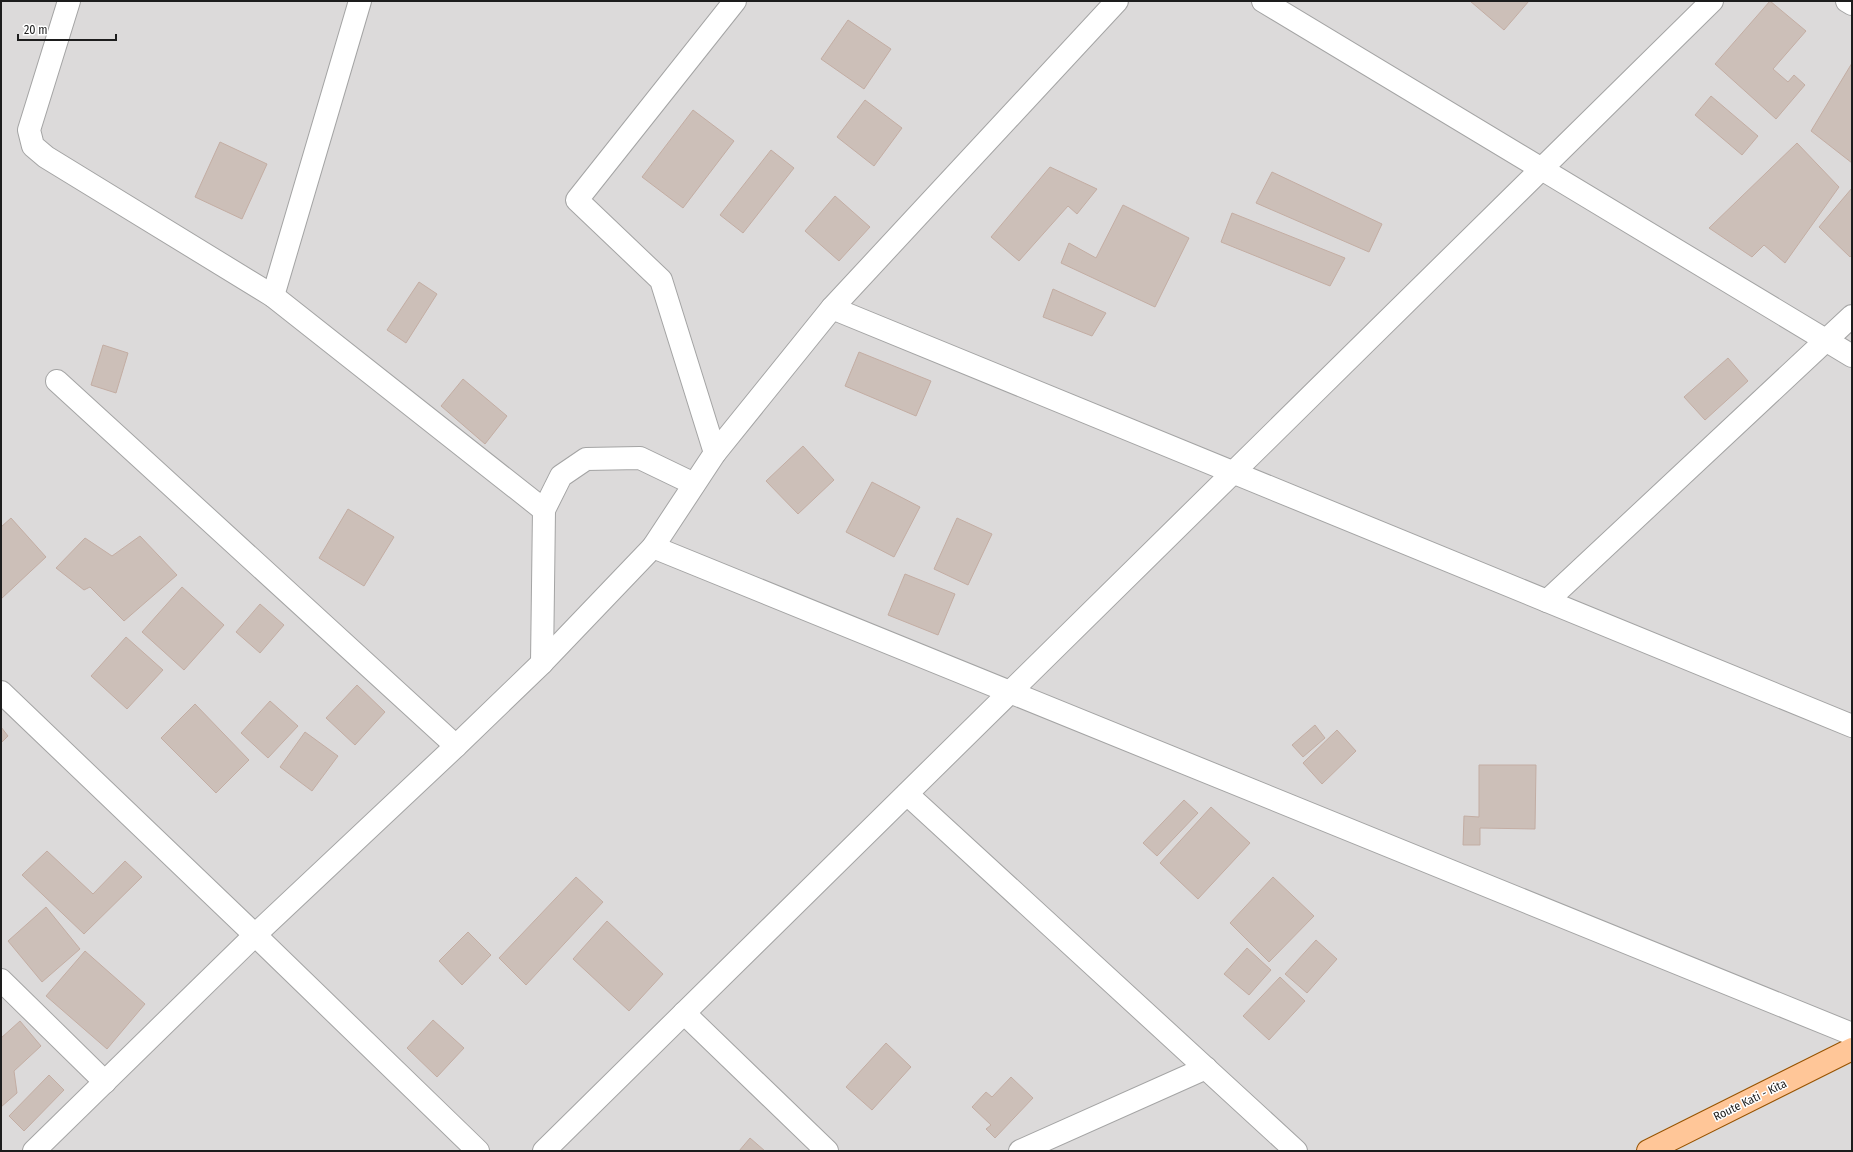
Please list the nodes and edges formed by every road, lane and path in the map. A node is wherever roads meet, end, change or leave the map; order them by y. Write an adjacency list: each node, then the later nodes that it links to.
1 (69, 1): 10 (street)
2 (360, 1): 10 (street)
3 (735, 1): 16 (street)
4 (1117, 1): 11 (street)
5 (1263, 1): 9 (street)
6 (1712, 1): 9 (street)
7 (1847, 1): 8 (street)
8 (1852, 4)
9 (1541, 169): 13 (street); 17 (street)
10 (273, 296): 19 (street)
11 (832, 308): 16 (street); 17 (street)
12 (1852, 316): 13 (street)
13 (1826, 340): 14 (street); 21 (street)
14 (1852, 356)
15 (57, 382): 26 (street)
16 (715, 453): 18 (street)
17 (1233, 472): 21 (street); 24 (street)
18 (694, 484): 19 (street); 20 (street)
19 (544, 510): 22 (street)
20 (653, 547): 22 (street); 24 (street)
21 (1547, 601): 25 (street)
22 (542, 663): 26 (street)
23 (1, 692): 28 (street)
24 (1010, 692): 27 (street); 31 (street)
25 (1852, 726)
26 (456, 746): 28 (street)
27 (907, 794): 30 (street); 33 (street)
28 (255, 935): 34 (street); 36 (street)
29 (1, 980): 34 (street)
30 (684, 1012): 37 (street); 38 (street)
31 (1852, 1034)
32 (1852, 1049): 41 (main road, Route Kati - Kita)
33 (1206, 1068): 39 (street); 40 (street)
34 (105, 1082): 35 (street)
35 (34, 1151)
36 (478, 1151)
37 (544, 1151)
38 (827, 1151)
39 (1020, 1151)
40 (1296, 1151)
41 (1648, 1151)

